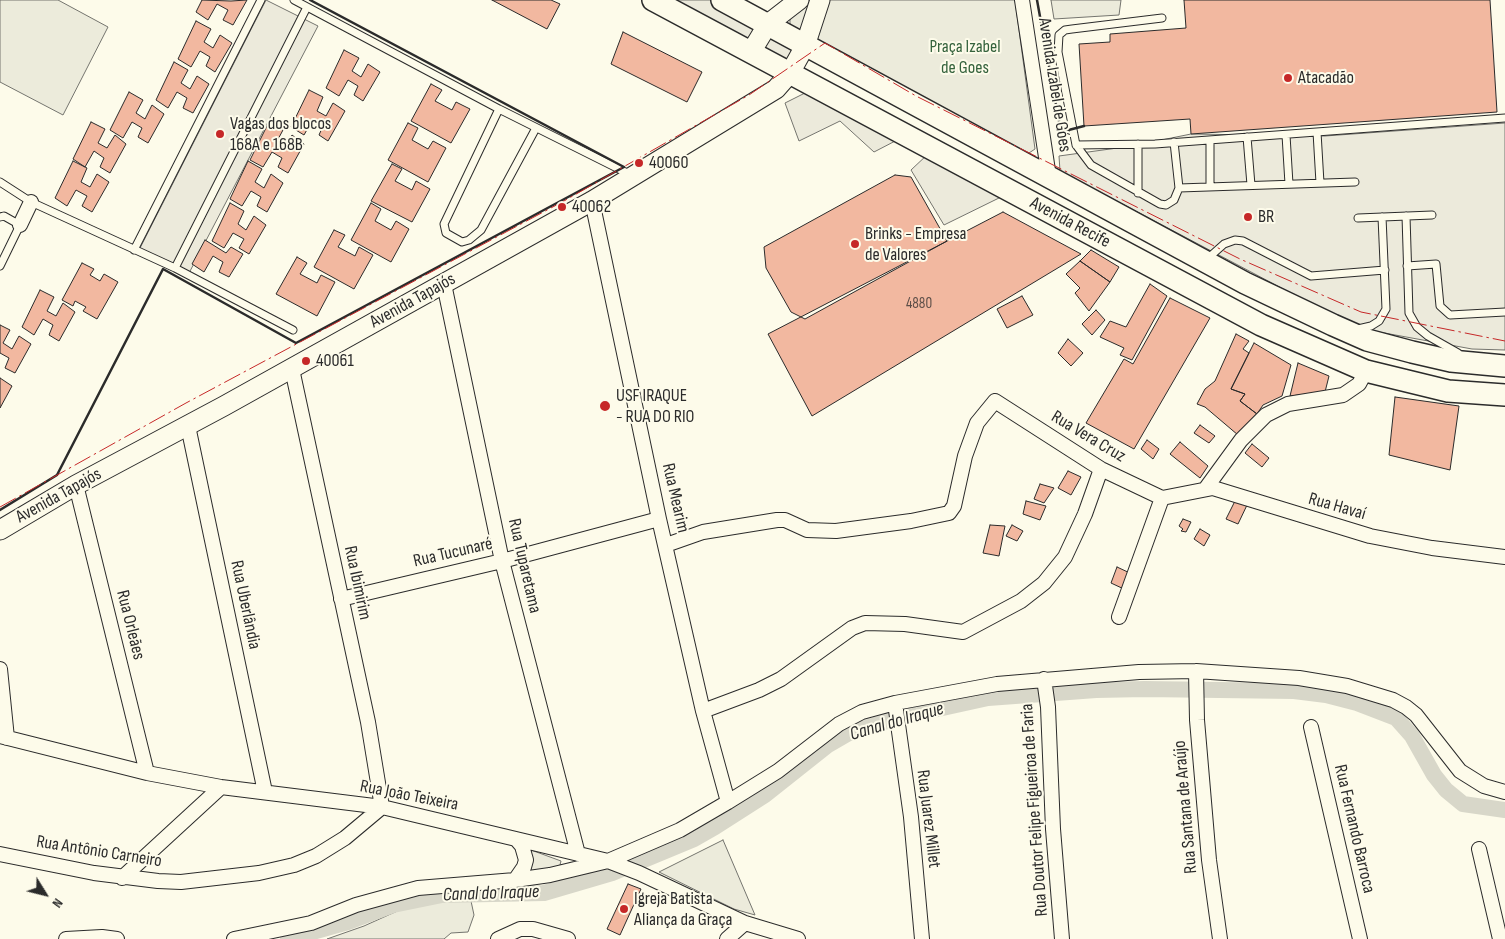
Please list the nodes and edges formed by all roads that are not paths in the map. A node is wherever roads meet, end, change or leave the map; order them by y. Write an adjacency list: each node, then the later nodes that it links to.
1 (261, 0): 42 (lane)
2 (294, 0): 8 (lane)
3 (652, 0): 12 (main road, Avenida Recife)
4 (722, 0): 10 (main road, Avenida Recife)
5 (799, 0): 10 (main road)
6 (820, 0): 11 (main road, Avenida Tapajós)
7 (1022, 0): 25 (street, Avenida Izabel de Góes)
8 (307, 7): 14 (lane); 46 (lane)
9 (1162, 18): 23 (lane)
10 (768, 24): 11 (main road, Avenida Recife); 12 (main road)
11 (806, 46): 13 (main road, Avenida Tapajós); 25 (main road, Avenida Recife)
12 (751, 52): 13 (main road, Avenida Recife)
13 (790, 73): 24 (main road, Avenida Tapajós); 55 (main road, Avenida Recife)
14 (499, 109): 16 (lane); 16 (lane)
15 (1505, 118): 17 (lane)
16 (536, 128): 24 (lane)
17 (1317, 132): 18 (lane); 28 (lane)
18 (1286, 135): 19 (lane); 29 (lane)
19 (1247, 137): 20 (lane); 30 (lane)
20 (1210, 140): 21 (lane); 31 (lane)
21 (1174, 142): 22 (lane); 32 (lane)
22 (1138, 144): 23 (lane); 33 (lane)
23 (1076, 145): 33 (lane)
24 (633, 176): 34 (main road, Avenida Tapajós)
25 (1049, 176): 43 (main road, Avenida Recife)
26 (0, 182): 35 (lane)
27 (1355, 182): 28 (lane)
28 (1320, 183): 29 (lane)
29 (1289, 184): 30 (lane)
30 (1251, 185): 31 (lane)
31 (1210, 187): 32 (lane)
32 (1179, 188): 33 (lane)
33 (1138, 193)
34 (592, 201): 48 (main road, Avenida Tapajós); 62 (street, Rua Mearim)
35 (31, 202): 41 (street); 42 (lane)
36 (1432, 215): 38 (lane)
37 (0, 216): 41 (lane)
38 (1406, 216): 39 (lane); 45 (lane)
39 (1382, 217): 40 (lane); 47 (lane)
40 (1358, 218)
41 (20, 225): 44 (lane)
42 (134, 250): 46 (lane)
43 (1206, 261): 47 (lane); 50 (main road, Avenida Recife)
44 (0, 266)
45 (1408, 266): 49 (lane); 52 (lane)
46 (175, 268): 51 (lane)
47 (1385, 270): 50 (lane)
48 (444, 284): 54 (main road, Avenida Tapajós); 66 (street, Rua Tuparetama)
49 (1505, 312)
50 (1333, 325): 52 (main road, Avenida Recife)
51 (293, 330)
52 (1481, 365): 53 (main road, Avenida Recife)
53 (1505, 366)
54 (292, 369): 57 (main road, Avenida Tapajós); 67 (street, Rua Ibimirim)
55 (1366, 371): 56 (main road, Avenida Recife); 60 (street)
56 (1505, 395)
57 (188, 426): 59 (main road, Avenida Tapajós); 78 (street, Rua Uberlândia)
58 (1101, 470): 61 (street, Rua Vera Cruz); 64 (street, Rua Vera Cruz); 73 (street)
59 (76, 485): 63 (main road, Avenida Tapajós); 76 (street, Rua Orleães)
60 (1206, 488): 61 (street, Rua Havaí); 65 (street, Rua Havaí)
61 (1162, 498): 68 (street)
62 (659, 519): 64 (street, Rua Mearim); 66 (street, Rua Tucunaré)
63 (0, 530)
64 (666, 545): 73 (street, Rua Mearim)
65 (1505, 557)
66 (502, 561): 67 (street, Rua Tucunaré); 85 (street, Rua Tuparetama)
67 (341, 599): 81 (street, Rua Ibimirim)
68 (1119, 617)
69 (0, 669): 75 (street)
70 (1196, 676): 71 (street); 79 (street); 99 (street, Rua Santana de Araújo)
71 (1044, 684): 72 (street); 98 (street, Rua Doutor Felipe Figueiroa de Faria)
72 (896, 706): 80 (street); 97 (street, Rua Juarez Millet)
73 (703, 710): 80 (street, Rua Mearim)
74 (1311, 727): 100 (street, Rua Fernando Barroca)
75 (3, 737): 76 (street, Rua João Teixeira)
76 (147, 773): 77 (street, Rua João Teixeira)
77 (221, 787): 78 (street, Rua João Teixeira); 87 (street)
78 (265, 792): 81 (street, Rua João Teixeira)
79 (1505, 792)
80 (728, 802): 86 (street)
81 (382, 806): 82 (street, Rua João Teixeira); 87 (street, Rua Antônio Carneiro)
82 (516, 839): 85 (street, Rua João Teixeira); 88 (street)
83 (1479, 849): 101 (street)
84 (0, 854): 87 (street, Rua Antônio Carneiro)
85 (578, 854): 86 (street, Rua João Teixeira)
86 (608, 861): 88 (street); 89 (street, Rua João Teixeira)
87 (122, 878)
88 (515, 880): 92 (street)
89 (745, 923): 95 (street); 96 (street, Rua João Teixeira)
90 (66, 939): 91 (street)
91 (117, 939)
92 (234, 939)
93 (498, 939): 94 (street)
94 (568, 939)
95 (727, 939)
96 (798, 939)
97 (922, 939)
98 (1062, 939)
99 (1220, 939)
100 (1360, 939)
101 (1500, 939)

